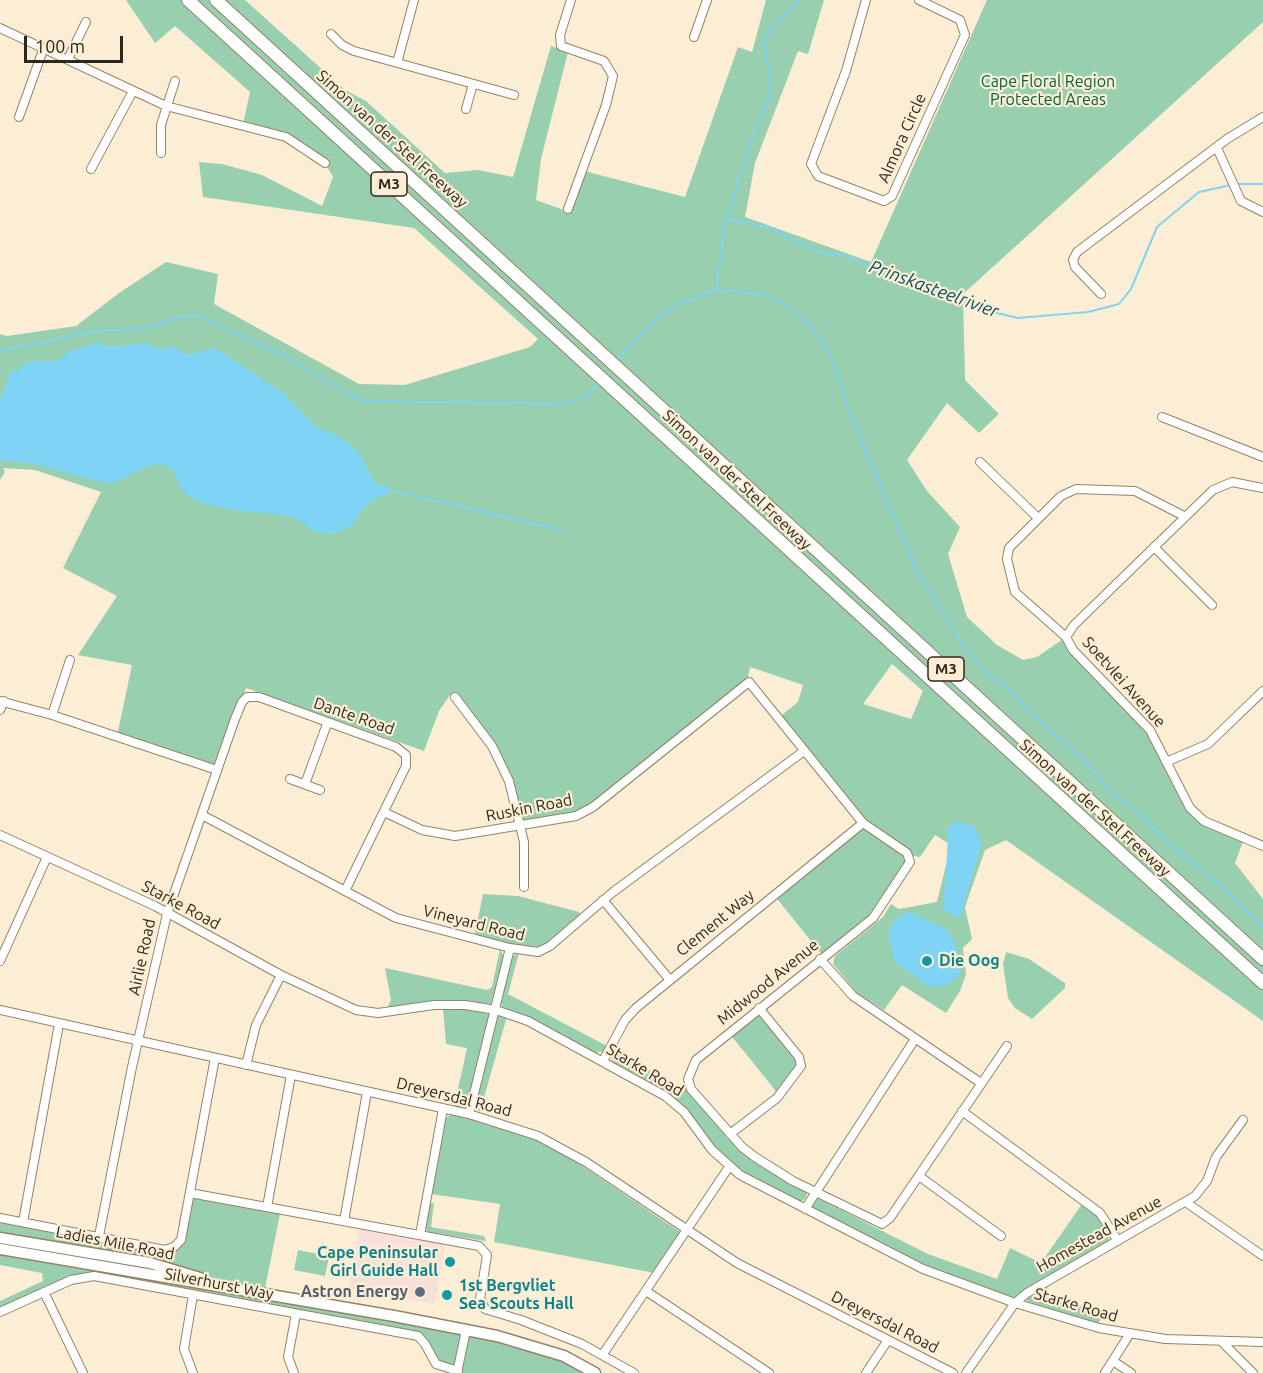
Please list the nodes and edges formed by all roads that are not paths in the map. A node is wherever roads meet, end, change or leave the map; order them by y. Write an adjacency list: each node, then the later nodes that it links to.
1 (188, 0): 69 (highway, Simon van der Stel Freeway / M3)
2 (216, 0): 65 (highway, Simon van der Stel Freeway / M3)
3 (414, 0): 14 (street)
4 (571, 0): 27 (street)
5 (707, 0): 11 (street)
6 (866, 0): 7 (street, Almora Circle)
7 (920, 0)
8 (86, 22): 13 (street)
9 (0, 28): 12 (street)
10 (331, 34): 14 (street)
11 (694, 37)
12 (43, 50): 13 (street); 21 (street)
13 (68, 59): 17 (street)
14 (397, 63): 16 (street)
15 (175, 81): 19 (street)
16 (473, 84): 18 (street); 20 (street)
17 (133, 91): 19 (street); 26 (street)
18 (514, 95)
19 (166, 106): 24 (street); 25 (street)
20 (466, 109)
21 (19, 117)
22 (1263, 117): 23 (street)
23 (1217, 148): 28 (street); 29 (street)
24 (161, 153)
25 (325, 163)
26 (91, 169)
27 (568, 209)
28 (1263, 212)
29 (1101, 294)
30 (1162, 417): 31 (street)
31 (1263, 457)
32 (980, 462): 35 (street)
33 (1263, 488): 34 (street, Soetvlei Avenue)
34 (1184, 516): 35 (street); 36 (street, Soetvlei Avenue)
35 (1038, 518): 38 (street)
36 (1154, 547): 37 (street); 38 (street, Soetvlei Avenue)
37 (1212, 605)
38 (1066, 637): 47 (street, Soetvlei Avenue)
39 (70, 660): 44 (street)
40 (249, 696): 45 (street, Dante Road); 48 (street, Airlie Road)
41 (1261, 696): 47 (street)
42 (455, 697): 55 (street)
43 (1, 704): 44 (street)
44 (52, 715): 48 (street)
45 (327, 724): 50 (street); 52 (street, Dante Road)
46 (804, 751): 54 (street); 55 (street, Ruskin Road); 61 (street, Vineyard Road)
47 (1166, 762): 57 (street, Soetvlei Avenue)
48 (217, 770): 53 (street, Airlie Road)
49 (290, 779): 50 (street)
50 (305, 784): 51 (street)
51 (320, 790)
52 (384, 812): 55 (street, Ruskin Road); 60 (street, Dante Road)
53 (202, 814): 60 (street, Vineyard Road); 62 (street, Airlie Road)
54 (863, 823): 64 (street, Midwood Avenue); 68 (street, Clement Way)
55 (522, 827): 59 (street)
56 (0, 835): 58 (street, Starke Road)
57 (1263, 846)
58 (47, 857): 62 (street, Starke Road); 66 (street)
59 (524, 887)
60 (345, 891): 63 (street, Vineyard Road)
61 (603, 900): 63 (street, Vineyard Road); 68 (street)
62 (167, 914): 67 (street, Starke Road); 75 (street, Airlie Road)
63 (510, 948): 71 (street)
64 (820, 959): 70 (street, Midwood Avenue); 74 (street)
65 (1263, 959)
66 (0, 961)
67 (281, 975): 71 (street, Starke Road); 79 (street)
68 (670, 980): 78 (street, Clement Way)
69 (1263, 983)
70 (759, 1008): 87 (street); 87 (street, Midwood Avenue)
71 (496, 1010): 78 (street, Starke Road); 85 (street)
72 (0, 1011): 73 (street, Dreyersdal Road)
73 (59, 1024): 75 (street, Dreyersdal Road); 97 (street)
74 (915, 1039): 81 (street); 90 (street)
75 (139, 1041): 77 (street, Dreyersdal Road); 100 (street, Airlie Road)
76 (1007, 1046): 81 (street)
77 (215, 1058): 79 (street, Dreyersdal Road); 91 (street)
78 (603, 1061): 88 (street, Starke Road)
79 (246, 1065): 80 (street, Dreyersdal Road)
80 (291, 1075): 82 (street, Dreyersdal Road); 93 (street)
81 (981, 1083): 84 (street)
82 (367, 1092): 83 (street, Dreyersdal Road); 96 (street)
83 (443, 1108): 85 (street, Dreyersdal Road); 99 (street)
84 (962, 1112): 89 (street); 103 (street)
85 (469, 1114): 98 (street, Dreyersdal Road)
86 (1243, 1120): 92 (street, Homestead Avenue)
87 (730, 1134): 90 (street)
88 (729, 1167): 94 (street, Starke Road); 98 (street)
89 (919, 1176): 90 (street); 101 (street)
90 (815, 1191): 94 (street)
91 (190, 1192): 93 (street); 100 (street)
92 (1187, 1203): 103 (street, Homestead Avenue); 105 (street)
93 (267, 1207): 96 (street)
94 (805, 1209): 110 (street, Starke Road)
95 (0, 1218): 97 (street)
96 (344, 1221): 99 (street)
97 (23, 1222): 100 (street)
98 (687, 1231): 107 (street); 115 (street, Dreyersdal Road)
99 (420, 1235): 118 (street)
100 (99, 1236)
101 (1001, 1236)
102 (0, 1238): 106 (main road, Ladies Mile Road)
103 (1118, 1241): 110 (street, Homestead Avenue)
104 (0, 1249): 106 (main road, Ladies Mile Road)
105 (1263, 1256)
106 (223, 1286): 113 (main road, Ladies Mile Road)
107 (646, 1291): 118 (street); 126 (street)
108 (44, 1292): 109 (street, Silverhurst Way); 111 (street, Silverhurst Way); 121 (street)
109 (193, 1295): 112 (street, Silverhurst Way); 122 (street)
110 (1016, 1303): 114 (street, Starke Road); 129 (street, Homestead Avenue)
111 (0, 1312)
112 (296, 1314): 120 (street, Silverhurst Way); 123 (street)
113 (466, 1330): 120 (street); 124 (main road, Ladies Mile Road)
114 (1130, 1335): 116 (street, Starke Road); 119 (street)
115 (888, 1340): 127 (street); 128 (street, Dreyersdal Road)
116 (1222, 1342): 117 (street, Starke Road); 132 (street)
117 (1263, 1342)
118 (603, 1354): 125 (street)
119 (1113, 1360): 130 (street); 131 (street)
120 (457, 1372)
121 (83, 1373)
122 (193, 1373)
123 (294, 1373)
124 (595, 1373)
125 (634, 1373)
126 (769, 1373)
127 (866, 1373)
128 (953, 1373)
129 (966, 1373)
130 (1105, 1373)
131 (1131, 1373)
132 (1253, 1373)

